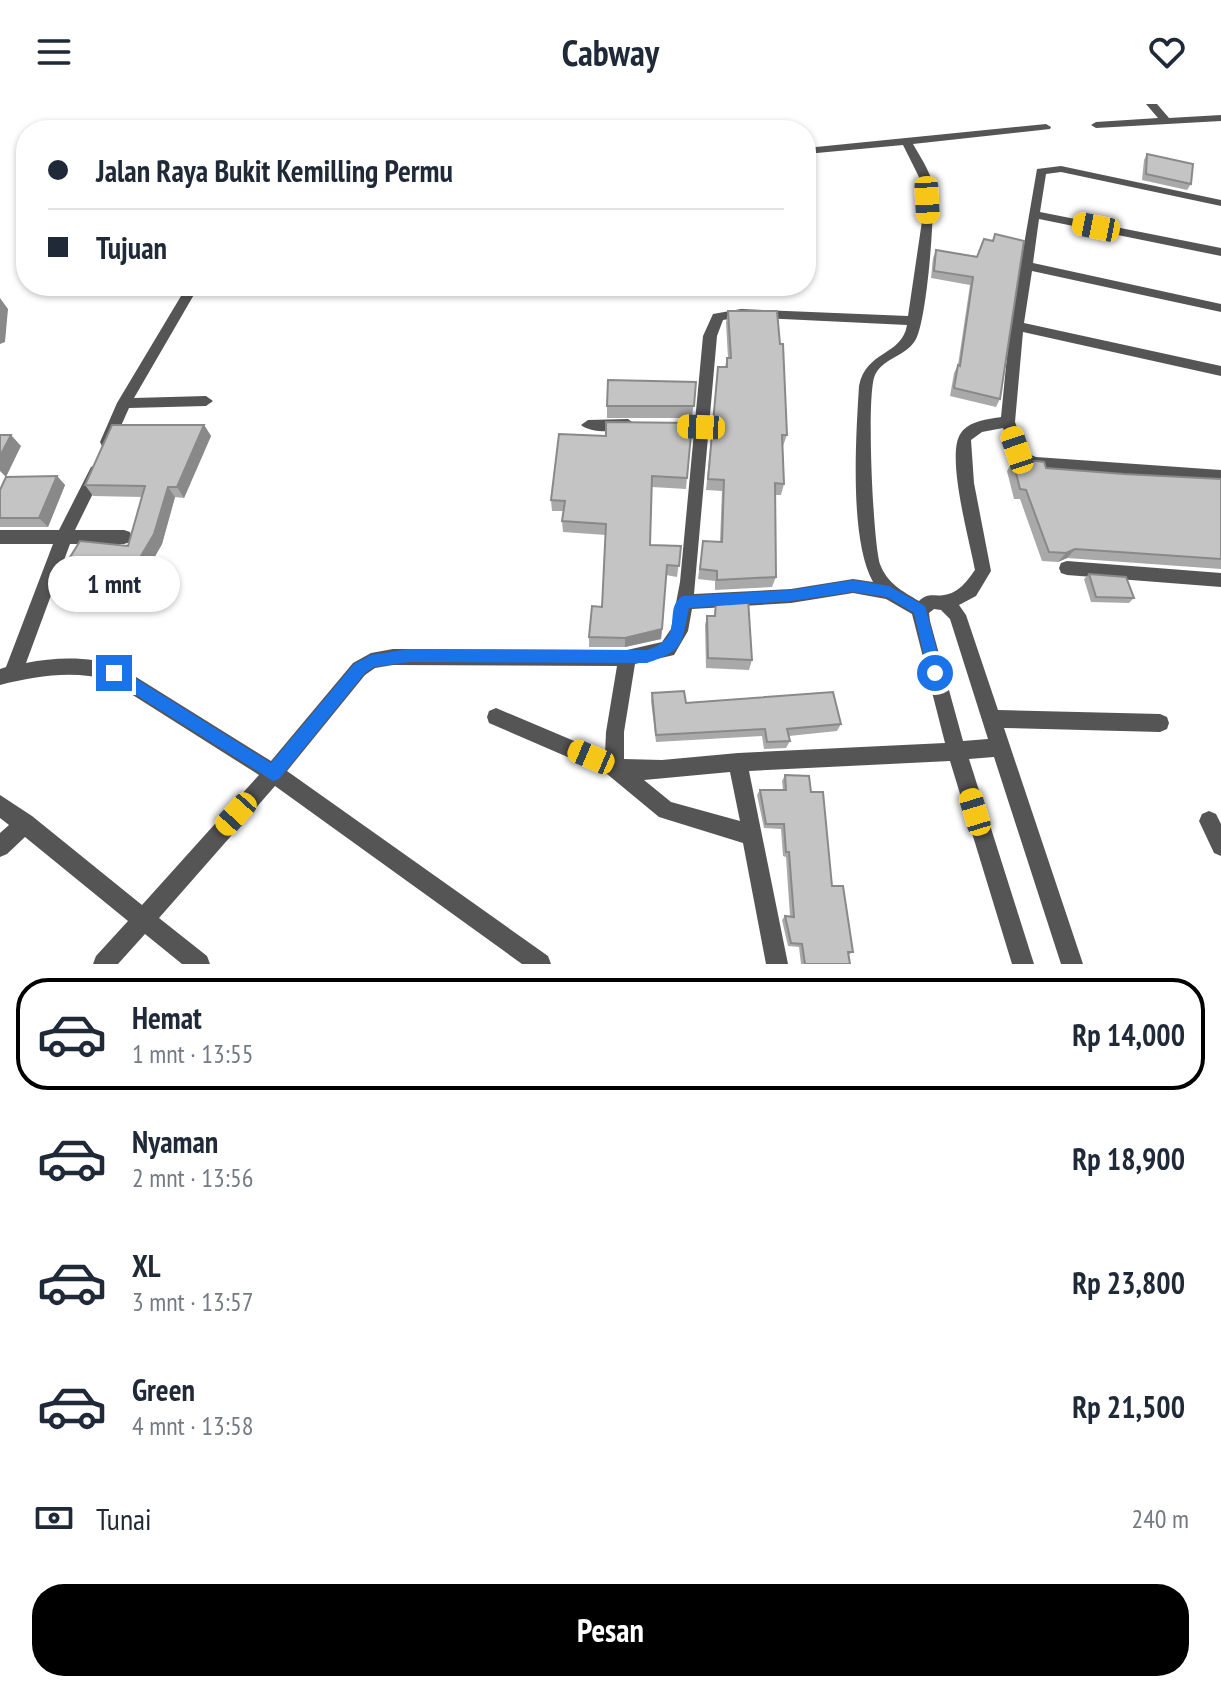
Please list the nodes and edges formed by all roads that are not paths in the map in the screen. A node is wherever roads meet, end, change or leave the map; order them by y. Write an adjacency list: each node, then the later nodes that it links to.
1 (1151, 104): 3 (street)
2 (1221, 118): 3 (street)
3 (1166, 121): 4 (street)
4 (1096, 125)
5 (1046, 127): 6 (street)
6 (906, 141): 7 (street); 14 (street)
7 (816, 150)
8 (1221, 203): 9 (street)
9 (1036, 215): 10 (street); 11 (street)
10 (1221, 252)
11 (1027, 266): 13 (street); 15 (street)
12 (187, 296): 18 (street)
13 (1221, 308)
14 (913, 321): 28 (street); 29 (street)
15 (1017, 326): 16 (street); 19 (street)
16 (1221, 371)
17 (206, 401): 18 (street)
18 (124, 403): 24 (street)
19 (1008, 422): 22 (street); 30 (street)
20 (588, 425): 21 (street)
21 (648, 425)
22 (1221, 476)
23 (0, 537): 24 (street)
24 (64, 537): 25 (street); 33 (street)
25 (124, 537)
26 (1067, 568): 27 (street)
27 (1221, 580)
28 (889, 592): 29 (street); 31 (street)
29 (683, 602): 32 (street)
30 (946, 603): 31 (street); 35 (street)
31 (920, 610): 38 (street)
32 (627, 658): 40 (street); 41 (street)
33 (6, 675): 41 (street)
34 (496, 717): 40 (street)
35 (992, 719): 36 (street); 37 (street)
36 (1160, 723)
37 (999, 747): 38 (street); 54 (street)
38 (957, 752): 39 (street); 53 (street)
39 (738, 762): 40 (street); 45 (street)
40 (614, 767): 45 (street)
41 (273, 773): 48 (street); 51 (street)
42 (0, 805): 44 (street)
43 (1209, 821): 46 (street)
44 (25, 823): 47 (street); 48 (street)
45 (752, 835): 52 (street)
46 (1221, 846)
47 (0, 847)
48 (143, 916): 49 (street); 50 (street)
49 (104, 964)
50 (199, 964)
51 (540, 964)
52 (777, 964)
53 (1023, 964)
54 (1072, 964)

